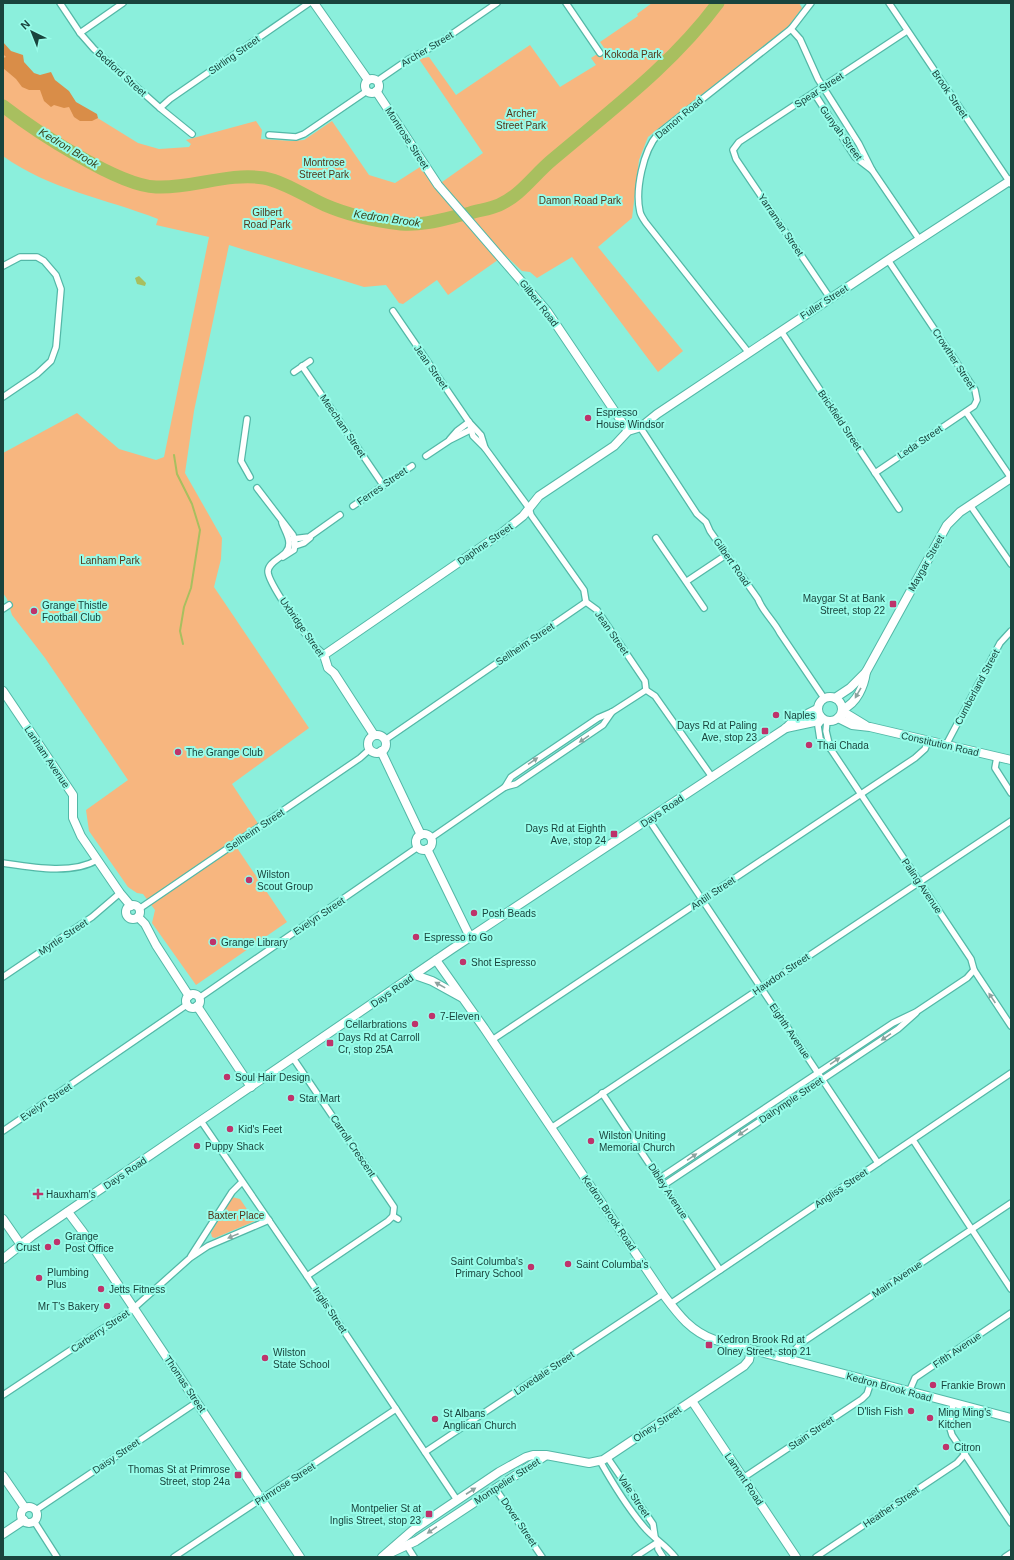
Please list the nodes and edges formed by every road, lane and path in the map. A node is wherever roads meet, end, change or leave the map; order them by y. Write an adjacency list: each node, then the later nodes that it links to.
1 (60, 3): 11 (street, Bedford Street)
2 (123, 3): 11 (street)
3 (309, 3): 19 (street, Stirling Street)
4 (314, 3): 13 (street)
5 (497, 3): 14 (street, Archer Street)
6 (566, 3): 12 (street)
7 (811, 3): 9 (street, Damon Road)
8 (889, 3): 10 (street, Brook Street)
9 (791, 29): 15 (street, Gunyah Street); 32 (street, Damon Road)
10 (907, 31): 15 (street, Spear Street); 24 (street, Brook Street)
11 (80, 32): 19 (street, Bedford Street)
12 (600, 53)
13 (368, 80): 14 (street); 16 (street)
14 (377, 81): 17 (street)
15 (823, 87): 18 (street, Spear Street); 23 (street, Gunyah Street)
16 (367, 91): 17 (street); 21 (street)
17 (376, 91): 25 (street, Montrose Street)
18 (814, 93): 22 (street, Spear Street); 23 (street, Gunyah Street)
19 (160, 108): 20 (street, Bedford Street)
20 (192, 134)
21 (269, 135)
22 (732, 151): 29 (street, Yarraman Street)
23 (872, 170): 26 (street, Gunyah Street)
24 (1010, 182): 26 (street, Fuller Street)
25 (438, 185): 42 (street, Gilbert Road)
26 (919, 239): 27 (street, Fuller Street)
27 (888, 260): 29 (street, Fuller Street); 37 (street, Crowther Street)
28 (3, 266): 36 (street)
29 (830, 298): 31 (street, Fuller Street)
30 (393, 311): 39 (street, Jean Street)
31 (781, 331): 32 (street, Fuller Street); 46 (street, Brickfield Street)
32 (748, 353): 40 (street, Fuller Street)
33 (310, 361): 34 (street)
34 (302, 366): 35 (street); 49 (street, Meecham Street)
35 (294, 372)
36 (3, 396)
37 (966, 412): 46 (street, Leda Street); 48 (street)
38 (247, 419): 47 (street)
39 (469, 422): 41 (street, Jean Street); 43 (street)
40 (640, 427): 42 (street, Daphne Street); 60 (street, Gilbert Road)
41 (472, 428): 43 (street); 53 (street, Jean Street)
42 (628, 431): 53 (street, Daphne Street)
43 (450, 440): 44 (street)
44 (426, 456)
45 (412, 466): 49 (street, Ferres Street)
46 (875, 473): 54 (street, Brickfield Street)
47 (250, 477)
48 (1011, 478): 51 (street, Maygar Street)
49 (383, 485): 52 (street, Ferres Street)
50 (257, 488): 56 (street)
51 (970, 505): 62 (street); 70 (street, Maygar Street)
52 (353, 506)
53 (529, 508): 64 (street, Jean Street); 69 (street, Daphne Street)
54 (899, 509)
55 (340, 515): 59 (street)
56 (282, 522): 57 (street); 59 (street)
57 (288, 538): 59 (street); 61 (street, Uxbridge Street)
58 (656, 538): 63 (street)
59 (295, 543): 61 (street, Uxbridge Street)
60 (726, 554): 63 (street); 73 (street, Gilbert Road)
61 (279, 559): 69 (street, Uxbridge Street)
62 (1011, 564)
63 (687, 581): 66 (street)
64 (586, 602): 71 (street, Jean Street); 81 (street, Sellheim Street)
65 (9, 605): 67 (street)
66 (704, 608)
67 (3, 609)
68 (1011, 631): 83 (street, Cumberland Street)
69 (324, 655): 80 (street, Uxbridge Street)
70 (866, 672): 74 (street, Maygar Street); 77 (street, Maygar Street, one-way to 77)
71 (646, 690): 76 (street); 89 (street, Jean Street)
72 (3, 691): 99 (street, Lanham Avenue)
73 (824, 698): 74 (street); 75 (street)
74 (835, 698): 77 (street)
75 (818, 709): 78 (street); 79 (street, Days Road)
76 (612, 712): 90 (street, one-way to 76); 90 (street, one-way to 90)
77 (841, 713): 78 (street); 82 (street, Constitution Road)
78 (824, 719): 79 (street, Days Road); 84 (street, Paling Avenue); 84 (street, Paling Avenue)
79 (786, 728): 89 (street, Days Road)
80 (374, 735): 81 (street); 85 (street)
81 (385, 740): 86 (street)
82 (928, 741): 83 (street, Constitution Road); 92 (street, Antill Street)
83 (946, 745): 87 (street, Constitution Road)
84 (830, 748): 92 (street, Paling Avenue)
85 (370, 749): 86 (street); 104 (street, Sellheim Street)
86 (381, 751): 95 (street)
87 (997, 757): 88 (street, Constitution Road); 91 (street)
88 (1011, 760)
89 (712, 777): 93 (street, Days Road)
90 (504, 787): 96 (street)
91 (1011, 793)
92 (861, 794): 101 (street, Paling Avenue); 103 (street, Antill Street)
93 (649, 820): 103 (street, Eighth Avenue); 105 (street, Days Road)
94 (1011, 821): 101 (street, Hawdon Street)
95 (422, 835): 96 (street); 97 (street)
96 (431, 838): 98 (street)
97 (418, 846): 98 (street); 112 (street, Evelyn Street)
98 (427, 849): 105 (street)
99 (97, 860): 100 (street); 102 (street, Lanham Avenue)
100 (3, 863)
101 (919, 882): 107 (street, Paling Avenue); 110 (street, Hawdon Street)
102 (120, 894): 104 (street, Lanham Avenue); 109 (street, Myrtle Street)
103 (702, 900): 110 (street, Eighth Avenue); 118 (street, Antill Street)
104 (136, 910): 111 (street, Lanham Avenue)
105 (470, 937): 106 (street, Days Road)
106 (436, 960): 108 (street, Days Road); 113 (street, Kedron Brook Road)
107 (974, 970): 116 (street, Dalrymple Street); 117 (street, Paling Avenue, one-way to 107)
108 (415, 975): 113 (street, one-way to 108); 119 (street, Days Road)
109 (3, 977)
110 (761, 987): 120 (street, Eighth Avenue); 124 (street, Hawdon Street)
111 (189, 996): 112 (street); 114 (street)
112 (199, 998): 115 (street)
113 (464, 998): 118 (street, Kedron Brook Road)
114 (188, 1004): 115 (street); 127 (street, Evelyn Street)
115 (197, 1006): 123 (street)
116 (916, 1012): 120 (street, Dalrymple Street, one-way to 116); 122 (street, Dalrymple Street, one-way to 122)
117 (1011, 1026)
118 (492, 1040): 126 (street, Kedron Brook Road)
119 (293, 1058): 123 (street, Days Road); 135 (street, Carroll Crescent)
120 (818, 1073): 122 (street, Eighth Avenue); 130 (street, Dalrymple Street, one-way to 120)
121 (1011, 1073): 128 (street, Angliss Street)
122 (823, 1080): 129 (street, Eighth Avenue); 132 (street, Dalrymple Street, one-way to 132)
123 (251, 1086): 125 (street, Days Road)
124 (602, 1093): 126 (street, Hawdon Street); 130 (street, Dibley Avenue)
125 (202, 1121): 131 (street, Inglis Street); 134 (street, Days Road)
126 (551, 1128): 148 (street, Kedron Brook Road)
127 (3, 1131)
128 (913, 1140): 129 (street, Angliss Street); 139 (street)
129 (878, 1163): 145 (street, Angliss Street)
130 (660, 1178): 132 (street, Dibley Avenue)
131 (242, 1182): 138 (street, Inglis Street); 140 (street, Carberry Street)
132 (664, 1185): 145 (street, Dibley Avenue)
133 (1011, 1203): 139 (street, Main Avenue)
134 (68, 1212): 142 (street, Days Road); 150 (street, Thomas Street)
135 (392, 1216): 137 (street); 146 (street)
136 (3, 1219): 142 (street)
137 (398, 1219)
138 (269, 1220): 141 (street, Carberry Street, one-way to 141); 146 (street, Inglis Street)
139 (972, 1229): 147 (street); 153 (street, Main Avenue)
140 (206, 1234): 141 (street); 143 (street, Carberry Street)
141 (214, 1244): 143 (street, Carberry Street)
142 (21, 1245): 144 (street, Days Road)
143 (190, 1258): 150 (street, Carberry Street)
144 (3, 1259)
145 (720, 1270): 149 (street, Angliss Street)
146 (308, 1276): 160 (street, Inglis Street)
147 (1011, 1289)
148 (663, 1294): 149 (street, Kedron Brook Road); 162 (street, Lovedale Street)
149 (670, 1304): 152 (street, Kedron Brook Road)
150 (134, 1308): 156 (street, Carberry Street); 158 (street, Thomas Street)
151 (1011, 1313): 155 (street, Fifth Avenue)
152 (752, 1350): 153 (street, Kedron Brook Road); 157 (street, Olney Street)
153 (790, 1361): 154 (street, Kedron Brook Road)
154 (871, 1382): 155 (street, Kedron Brook Road); 167 (street, Stain Street)
155 (909, 1392): 159 (street, Kedron Brook Road)
156 (3, 1395)
157 (692, 1401): 165 (street, Olney Street); 167 (street, Lamont Road)
158 (197, 1402): 169 (street, Thomas Street); 172 (street, Daisy Street)
159 (953, 1404): 161 (street, Kedron Brook Road); 163 (street)
160 (396, 1409): 162 (street, Inglis Street); 169 (street, Primrose Street)
161 (1011, 1418)
162 (425, 1452): 170 (street, Inglis Street)
163 (965, 1454): 175 (street); 190 (street, Heather Street)
164 (546, 1455): 165 (street); 168 (street, Montpelier Street); 170 (street, Montpelier Street, one-way to 164)
165 (604, 1459): 177 (street, Vale Street); 177 (street, Vale Street)
166 (3, 1476): 171 (street)
167 (743, 1478): 189 (street, Lamont Road)
168 (495, 1488): 178 (street, Montpelier Street, one-way to 178); 185 (street, Dover Street)
169 (262, 1500): 182 (street, Primrose Street); 183 (street, Thomas Street)
170 (457, 1500): 180 (street, Montpelier Street)
171 (24, 1508): 172 (street); 173 (street)
172 (36, 1510): 174 (street)
173 (24, 1520): 174 (street); 176 (street)
174 (34, 1521): 181 (street)
175 (1011, 1523)
176 (3, 1534)
177 (656, 1540): 186 (street); 187 (street, Vale Street); 188 (street, Vale Street)
178 (407, 1546): 180 (street, Montpelier Street); 184 (street)
179 (1011, 1553): 191 (street)
180 (383, 1556)
181 (57, 1557)
182 (174, 1557)
183 (300, 1557)
184 (414, 1557)
185 (542, 1557)
186 (635, 1557)
187 (663, 1557)
188 (675, 1557)
189 (796, 1557)
190 (816, 1557)
191 (1005, 1557)

